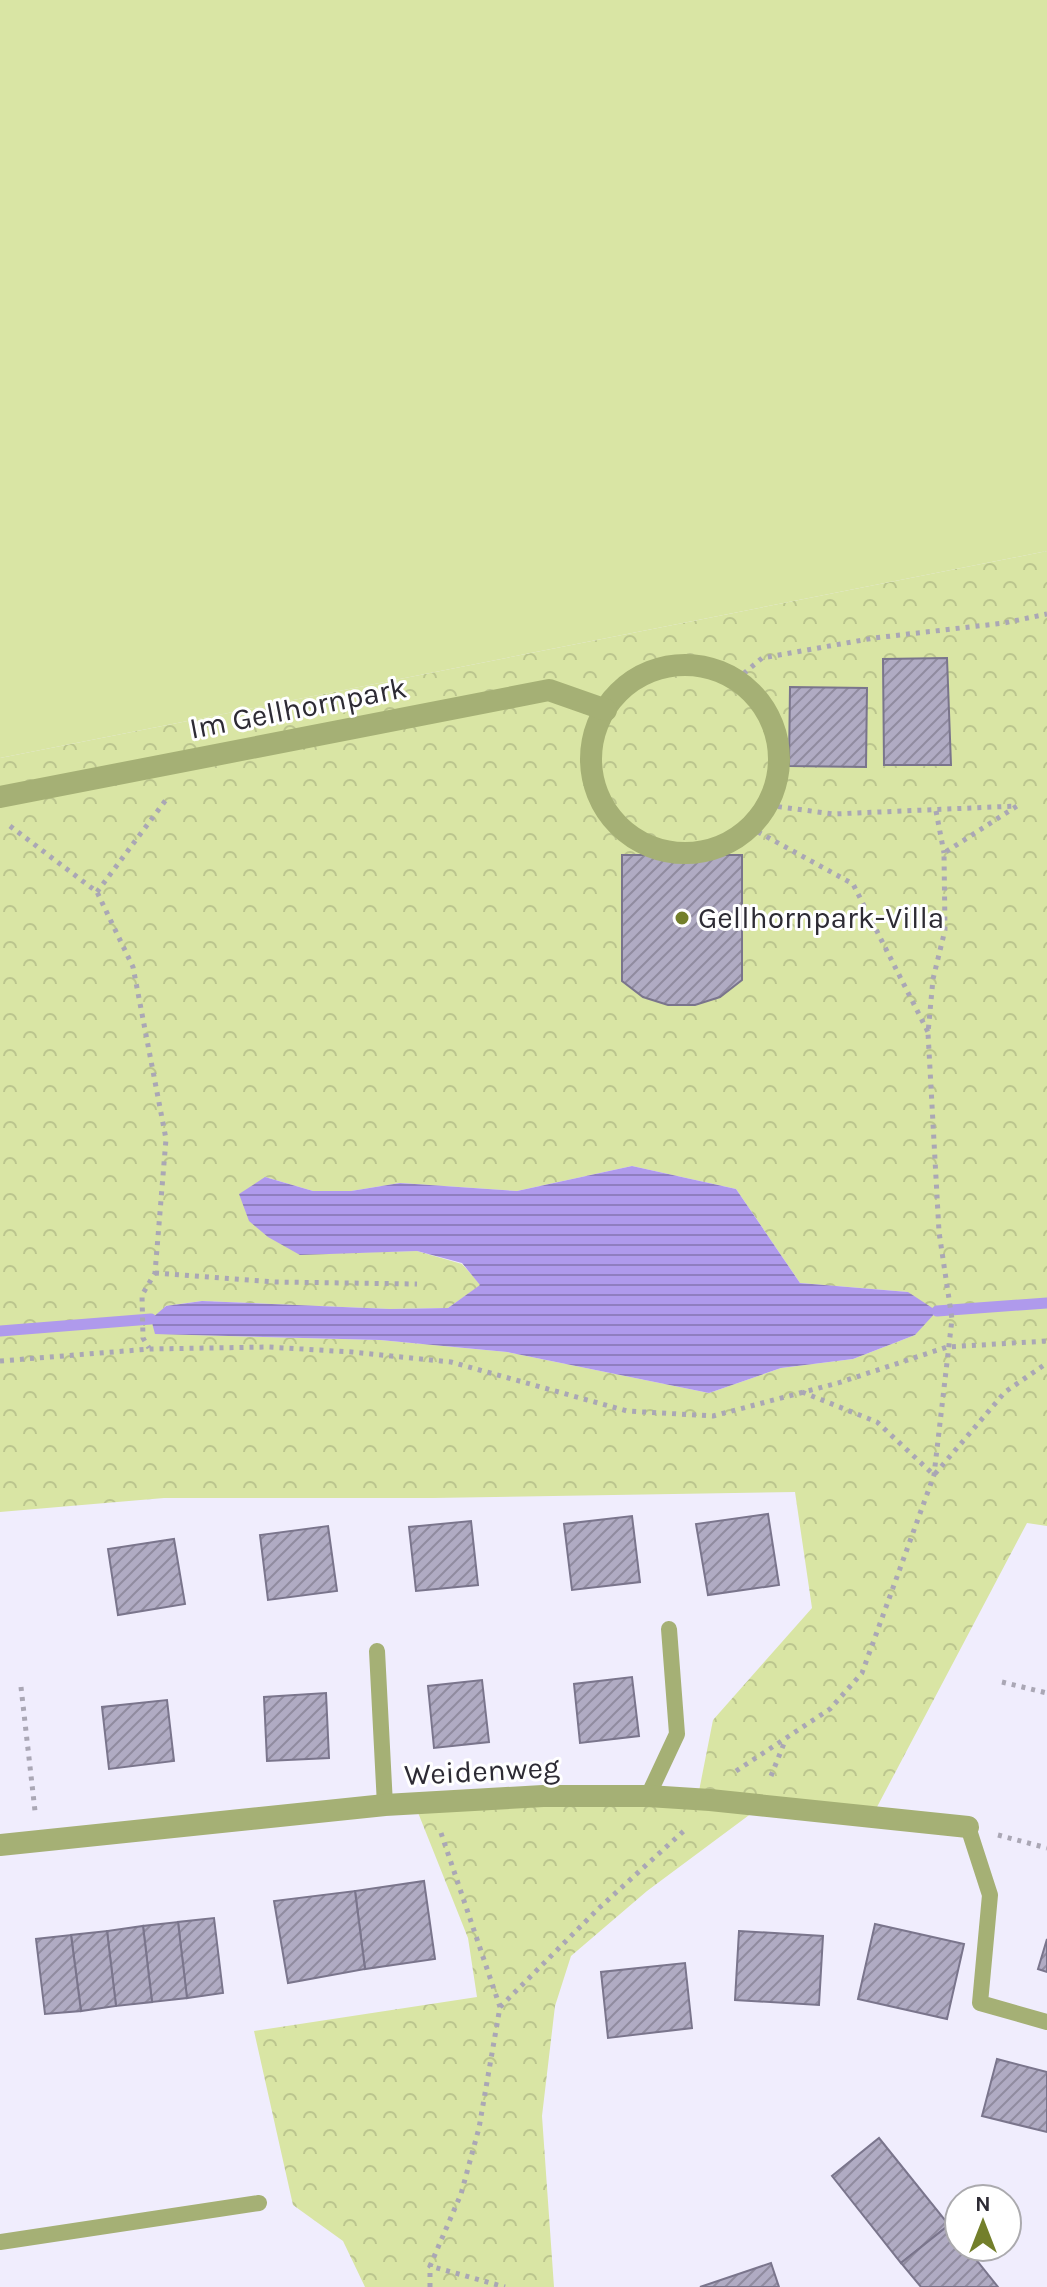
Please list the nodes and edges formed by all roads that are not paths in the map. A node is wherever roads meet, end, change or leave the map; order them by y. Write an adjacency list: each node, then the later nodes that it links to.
1 (606, 710): 1 (street); 2 (street, Im Gellhornpark)
2 (0, 797)
3 (669, 1629): 5 (lane)
4 (377, 1651): 6 (lane)
5 (648, 1796): 6 (street, Weidenweg); 7 (street, Weidenweg)
6 (385, 1805): 8 (street, Weidenweg)
7 (968, 1827): 9 (lane)
8 (0, 1845)
9 (1047, 2022)
10 (259, 2203): 11 (lane)
11 (0, 2242)

